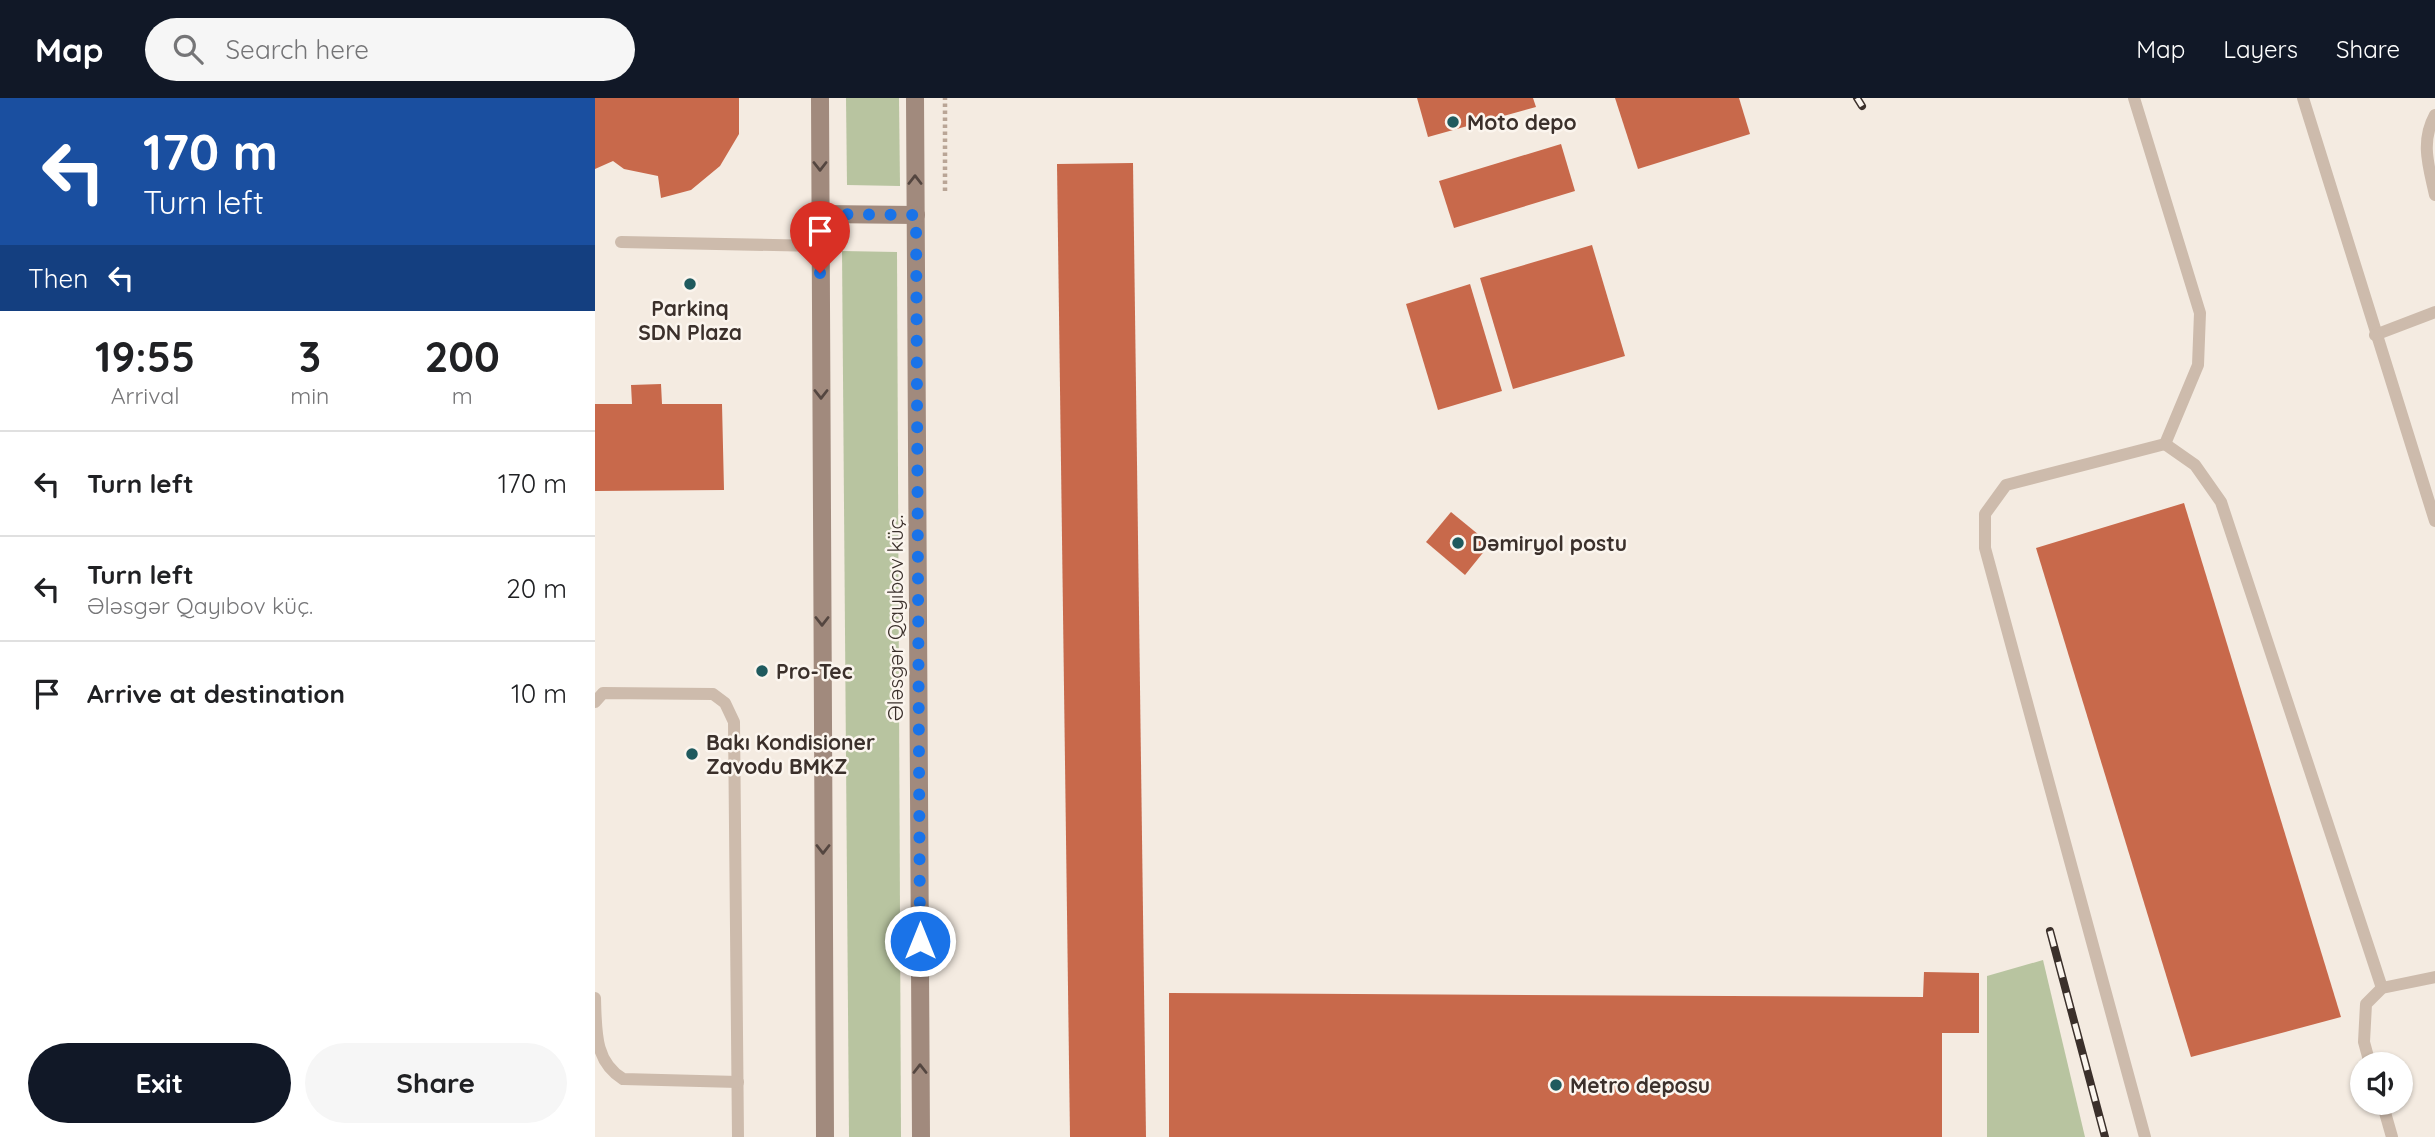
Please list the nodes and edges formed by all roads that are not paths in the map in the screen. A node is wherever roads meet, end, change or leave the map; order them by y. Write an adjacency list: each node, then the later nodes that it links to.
1 (820, 98): 7 (main road, one-way to 7)
2 (915, 98): 8 (main road, Ələsgər Qayıbov küç., one-way to 2)
3 (2134, 98): 13 (lane)
4 (2303, 98): 12 (lane)
5 (2435, 115): 6 (lane)
6 (2435, 195)
7 (820, 214): 8 (main road); 10 (main road)
8 (916, 215): 24 (main road, Ələsgər Qayıbov küç., one-way to 8)
9 (621, 242): 10 (lane)
10 (820, 246): 23 (main road, one-way to 23)
11 (2435, 312): 12 (lane)
12 (2375, 335): 14 (lane)
13 (2165, 444): 17 (lane); 25 (lane)
14 (2435, 520)
15 (595, 702): 20 (lane)
16 (2435, 977): 17 (lane)
17 (2382, 988): 19 (lane)
18 (595, 998): 20 (lane)
19 (2367, 1052)
20 (738, 1082): 22 (lane)
21 (2386, 1115): 26 (lane)
22 (738, 1137)
23 (825, 1137)
24 (921, 1137)
25 (2145, 1137)
26 (2392, 1137)

